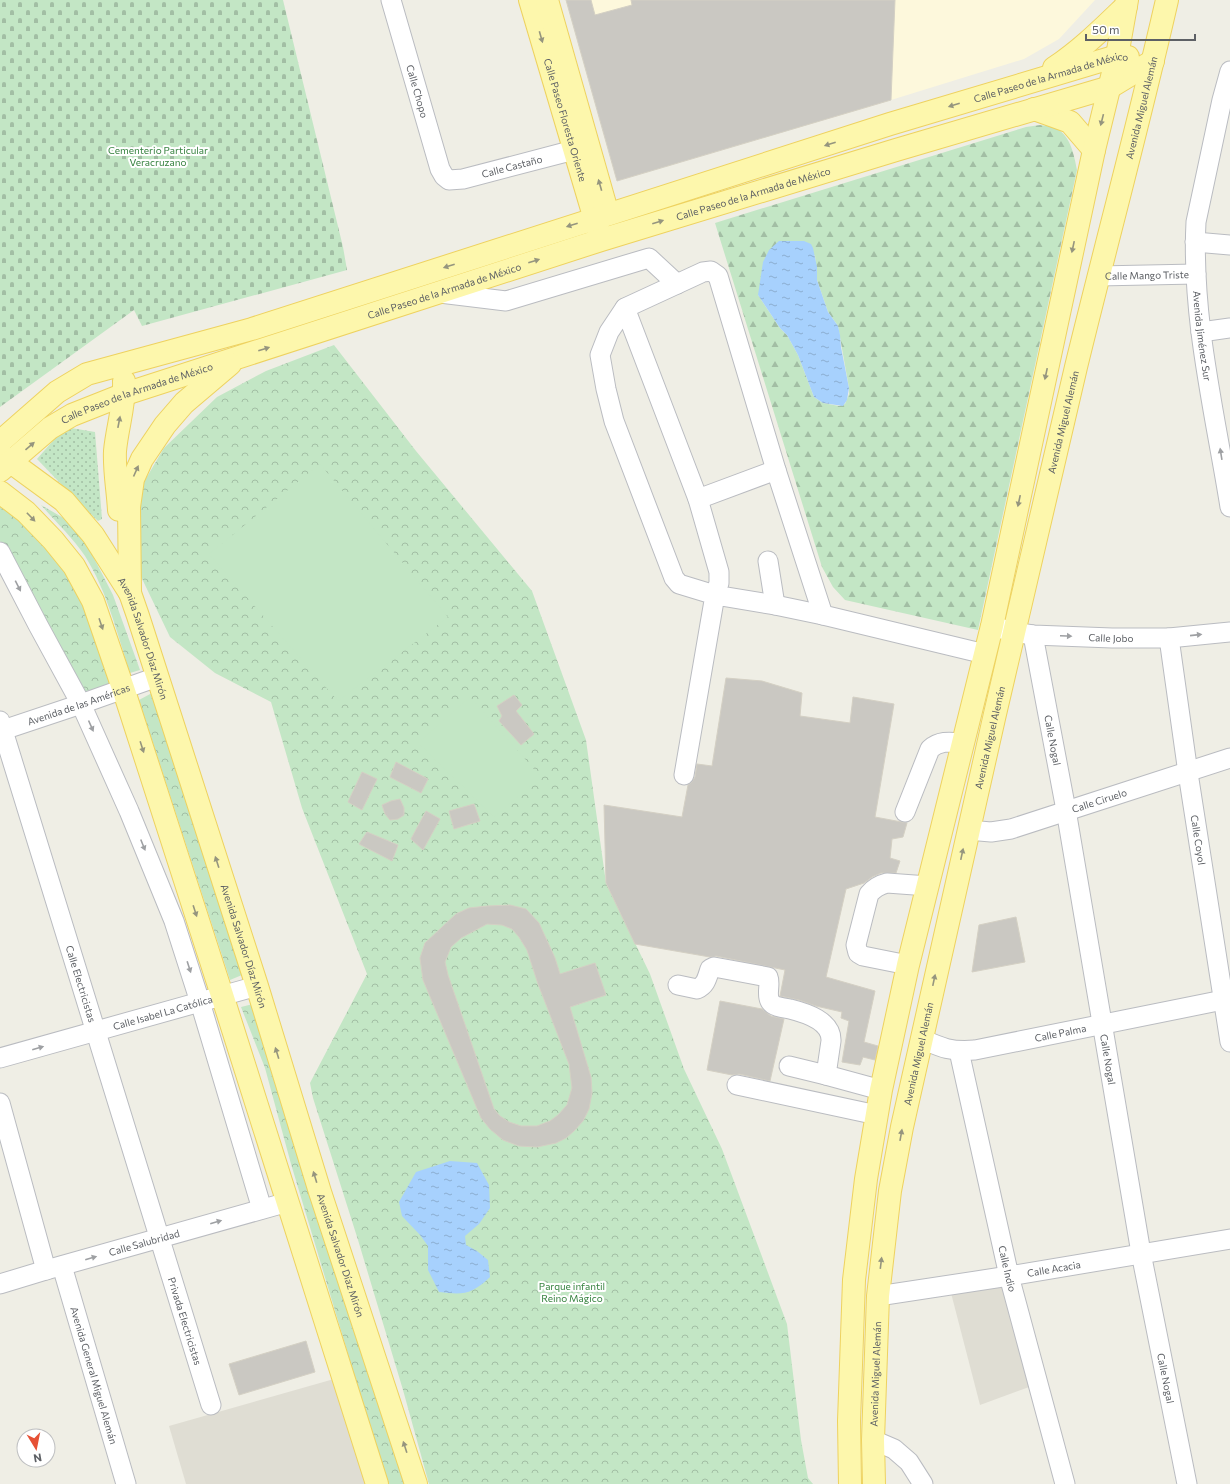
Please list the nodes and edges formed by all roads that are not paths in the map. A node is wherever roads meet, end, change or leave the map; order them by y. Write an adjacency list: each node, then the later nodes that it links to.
1 (391, 0): 18 (street, Calle Chopo)
2 (530, 0): 14 (main road, Calle Paseo Floresta Oriente, one-way to 14)
3 (547, 0): 22 (main road, Calle Paseo Floresta Oriente, one-way to 3)
4 (1167, 0): 7 (main road, Avenida Miguel Alemán)
5 (1126, 3): 6 (main road); 9 (main road)
6 (1117, 56): 7 (main road, Calle Paseo de la Armada de México); 9 (main road, Calle Paseo de la Armada de México); 10 (main road)
7 (1153, 61): 10 (main road, Calle Paseo de la Armada de México); 27 (main road, Avenida Miguel Alemán)
8 (1230, 72): 11 (street, Avenida Jiménez Sur)
9 (1040, 78): 13 (main road, Calle Paseo de la Armada de México, one-way to 13)
10 (1110, 87): 12 (main road, Calle Paseo de la Armada de México); 16 (main road, one-way to 16)
11 (1226, 101): 24 (street, Avenida Jiménez Sur)
12 (1034, 109): 15 (main road, Calle Paseo de la Armada de México); 16 (main road)
13 (890, 124): 15 (street); 17 (main road, Calle Paseo de la Armada de México, one-way to 17)
14 (574, 150): 18 (street, Calle Castaño); 22 (main road, Calle Paseo Floresta Oriente)
15 (896, 150): 19 (main road, Calle Paseo de la Armada de México)
16 (1094, 150): 49 (main road, one-way to 49)
17 (778, 160): 19 (main road); 20 (main road, Calle Paseo de la Armada de México)
18 (449, 180)
19 (786, 184): 21 (main road, Calle Paseo de la Armada de México)
20 (695, 187): 21 (main road); 22 (main road, Calle Paseo de la Armada de México)
21 (704, 209): 23 (main road, Calle Paseo de la Armada de México, one-way to 21)
22 (601, 216): 23 (main road, Calle Paseo Floresta Oriente); 34 (main road, Calle Paseo de la Armada de México, one-way to 34)
23 (608, 238): 29 (main road, Calle Paseo de la Armada de México, one-way to 23)
24 (1195, 242): 25 (street); 26 (street, Avenida Jiménez Sur)
25 (1230, 245)
26 (1196, 274): 27 (street, Calle Mango Triste); 32 (street, Avenida Jiménez Sur)
27 (1098, 276): 51 (main road, Avenida Miguel Alemán)
28 (677, 284): 29 (street); 30 (street); 38 (street)
29 (438, 293): 33 (main road, Calle Paseo de la Armada de México, one-way to 29)
30 (625, 308): 40 (street); 46 (street)
31 (1230, 328): 32 (street)
32 (1201, 332): 41 (street, Avenida Jiménez Sur, one-way to 32)
33 (238, 358): 35 (main road, Calle Paseo de la Armada de México); 43 (main road, one-way to 33)
34 (122, 365): 35 (main road); 36 (main road, Calle Paseo de la Armada de México)
35 (124, 394): 37 (main road, Calle Paseo de la Armada de México, one-way to 35); 43 (main road, one-way to 35)
36 (0, 442)
37 (4, 462): 45 (main road, Avenida Salvador Díaz Mirón)
38 (776, 470): 40 (street); 48 (street)
39 (0, 492): 55 (main road, one-way to 55)
40 (698, 499): 46 (street)
41 (1229, 499)
42 (0, 552): 56 (street, one-way to 56)
43 (130, 557): 45 (main road)
44 (768, 561): 47 (street)
45 (130, 594): 54 (main road, Avenida Salvador Díaz Mirón)
46 (716, 595): 47 (street); 61 (street)
47 (775, 605): 48 (street)
48 (823, 615): 53 (street)
49 (992, 626): 51 (street, Calle Jobo); 53 (main road)
50 (1230, 632): 52 (street, Calle Jobo, one-way to 50)
51 (1023, 634): 52 (street, Calle Jobo, one-way to 52); 62 (street, Calle Nogal); 64 (main road, Avenida Miguel Alemán)
52 (1169, 638): 60 (street, Calle Coyol)
53 (985, 654): 58 (main road)
54 (158, 677): 55 (street, Avenida de las Américas); 68 (main road, Avenida Salvador Díaz Mirón, one-way to 54)
55 (123, 688): 56 (street, Avenida de las Américas); 69 (main road, one-way to 69)
56 (81, 704): 57 (street, Avenida de las Américas); 71 (street, one-way to 71)
57 (1, 727): 73 (street, Calle Electricistas)
58 (963, 743): 63 (street); 65 (main road)
59 (1230, 758): 60 (street, Calle Ciruelo)
60 (1188, 773): 62 (street, Calle Ciruelo); 70 (street, Calle Coyol)
61 (684, 775)
62 (1066, 810): 64 (street, Calle Ciruelo); 72 (street, Calle Nogal)
63 (904, 812)
64 (968, 830): 74 (main road, Avenida Miguel Alemán, one-way to 64)
65 (928, 886): 66 (main road); 66 (street)
66 (908, 965): 81 (main road)
67 (678, 985): 79 (street)
68 (257, 986): 69 (street, Calle Isabel La Católica); 97 (main road, Avenida Salvador Díaz Mirón, one-way to 68)
69 (222, 995): 71 (street, Calle Isabel La Católica); 84 (main road)
70 (1223, 1000): 72 (street, Calle Palma); 75 (street, Calle Coyol)
71 (200, 1002): 73 (street, Calle Isabel La Católica); 85 (street)
72 (1103, 1024): 76 (street, Calle Palma); 88 (street, Calle Nogal)
73 (95, 1031): 77 (street, Calle Isabel La Católica, one-way to 73); 86 (street, Calle Electricistas)
74 (922, 1039): 76 (street, Calle Palma); 92 (main road, Avenida Miguel Alemán, one-way to 74)
75 (1230, 1042)
76 (959, 1052): 90 (street, Calle Indio)
77 (0, 1058)
78 (789, 1066): 79 (street)
79 (826, 1075): 81 (street)
80 (737, 1085): 83 (street)
81 (881, 1090): 83 (main road)
82 (0, 1103): 89 (street, Avenida General Miguel Alemán)
83 (877, 1115): 98 (main road)
84 (288, 1202): 85 (street, Calle Salubridad); 96 (main road)
85 (262, 1209): 86 (street, Calle Salubridad, one-way to 85)
86 (159, 1238): 89 (street, Calle Salubridad, one-way to 86); 93 (street, Privada Electricistas)
87 (1230, 1239): 88 (street, Calle Acacia)
88 (1141, 1254): 90 (street, Calle Acacia); 102 (street, Calle Nogal)
89 (54, 1268): 91 (street, Calle Salubridad); 95 (street, Avenida General Miguel Alemán)
90 (1010, 1276): 92 (street, Calle Acacia); 101 (street, Calle Indio)
91 (0, 1284)
92 (878, 1296): 94 (main road, Avenida Miguel Alemán)
93 (211, 1405)
94 (873, 1440): 99 (main road, Avenida Miguel Alemán); 100 (street)
95 (126, 1484)
96 (377, 1484)
97 (416, 1484)
98 (850, 1484)
99 (874, 1484)
100 (924, 1484)
101 (1065, 1484)
102 (1187, 1484)

